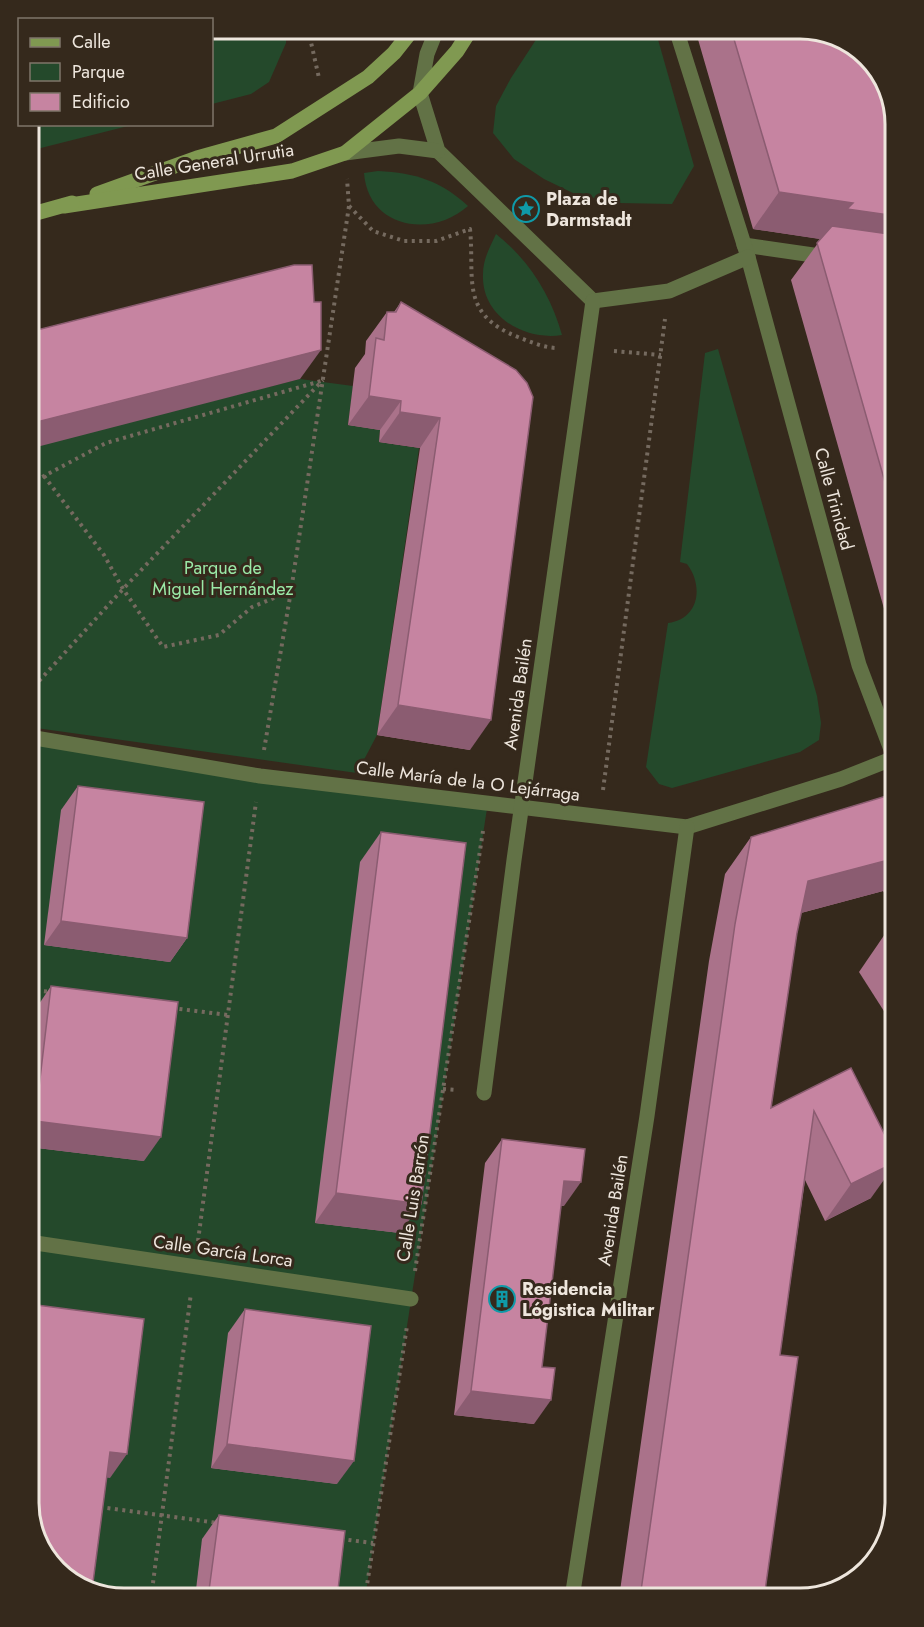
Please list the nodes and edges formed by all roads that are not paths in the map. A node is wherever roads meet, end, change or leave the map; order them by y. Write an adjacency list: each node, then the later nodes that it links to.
1 (405, 39): 8 (main road, Calle General Urrutia)
2 (433, 39): 5 (street)
3 (465, 39): 5 (main road)
4 (679, 39): 10 (street, Calle Trinidad)
5 (420, 93): 6 (street); 7 (main road, Calle General Urrutia)
6 (438, 150): 7 (street); 12 (street)
7 (345, 153): 8 (main road, Calle General Urrutia)
8 (64, 206): 9 (main road, Calle General Urrutia)
9 (39, 212)
10 (746, 251): 11 (street); 12 (street); 13 (street, Calle Trinidad)
11 (837, 258)
12 (592, 301): 16 (street, Avenida Bailén)
13 (885, 733)
14 (39, 739): 16 (street, Calle María de la O Lejárraga)
15 (885, 763): 17 (street, Calle María de la O Lejárraga)
16 (522, 806): 17 (street, Calle María de la O Lejárraga); 18 (street, Avenida Bailén)
17 (687, 828): 21 (street, Avenida Bailén)
18 (484, 1093)
19 (39, 1244): 20 (street, Calle García Lorca)
20 (411, 1299)
21 (574, 1588)

